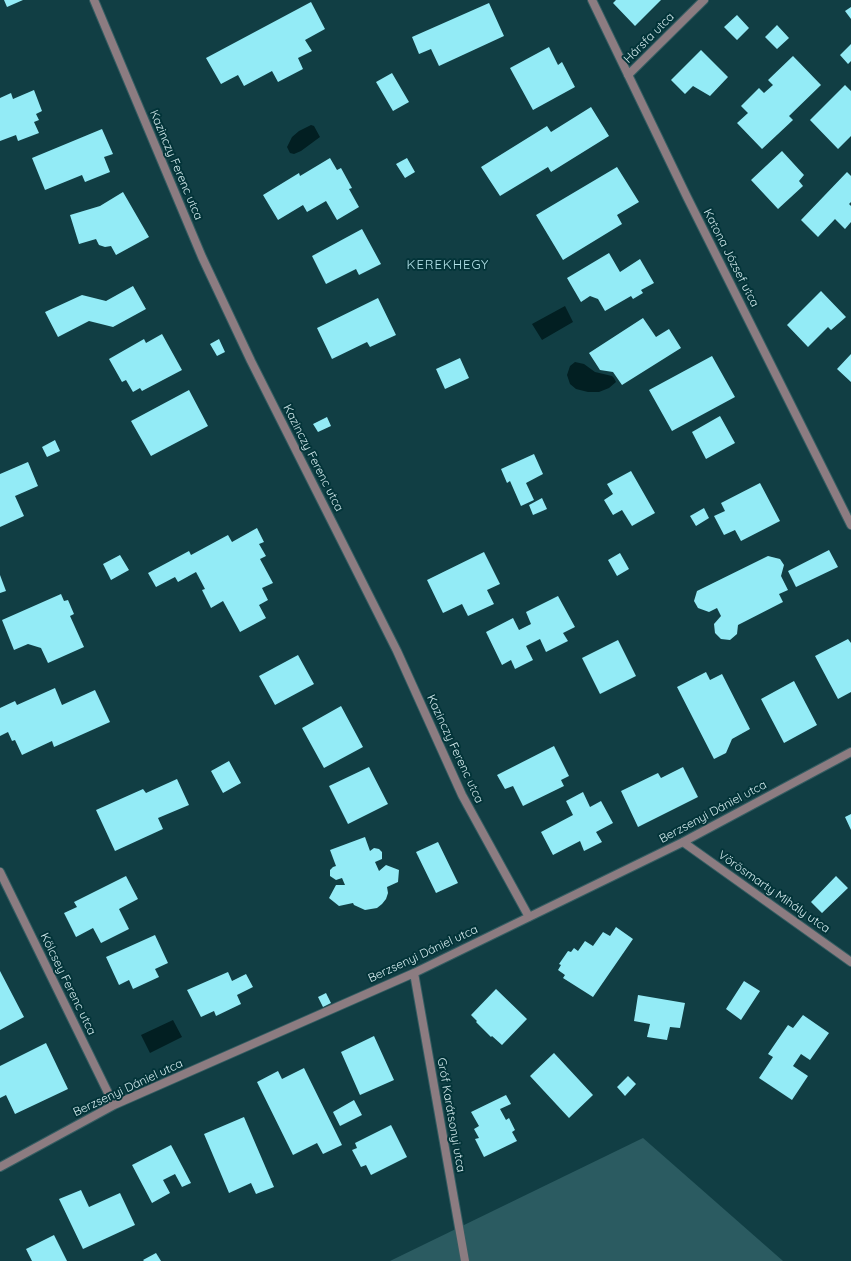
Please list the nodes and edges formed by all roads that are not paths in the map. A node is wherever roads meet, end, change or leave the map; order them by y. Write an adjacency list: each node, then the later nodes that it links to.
1 (94, 0): 9 (street, Kazinczy Ferenc utca)
2 (592, 0): 4 (street, Katona József utca)
3 (704, 0): 4 (street, Hársfa utca)
4 (628, 75): 5 (street, Katona József utca)
5 (851, 525)
6 (851, 752): 7 (street, Berzsenyi Dániel utca)
7 (683, 842): 9 (street, Berzsenyi Dániel utca); 10 (street, Vörösmarty Mihály utca)
8 (0, 872): 12 (street, Kölcsey Ferenc utca)
9 (529, 917): 11 (street, Berzsenyi Dániel utca)
10 (851, 962)
11 (414, 974): 12 (street, Berzsenyi Dániel utca); 14 (street, Gróf Karátsonyi utca)
12 (114, 1105): 13 (street, Berzsenyi Dániel utca)
13 (0, 1167)
14 (465, 1261)

